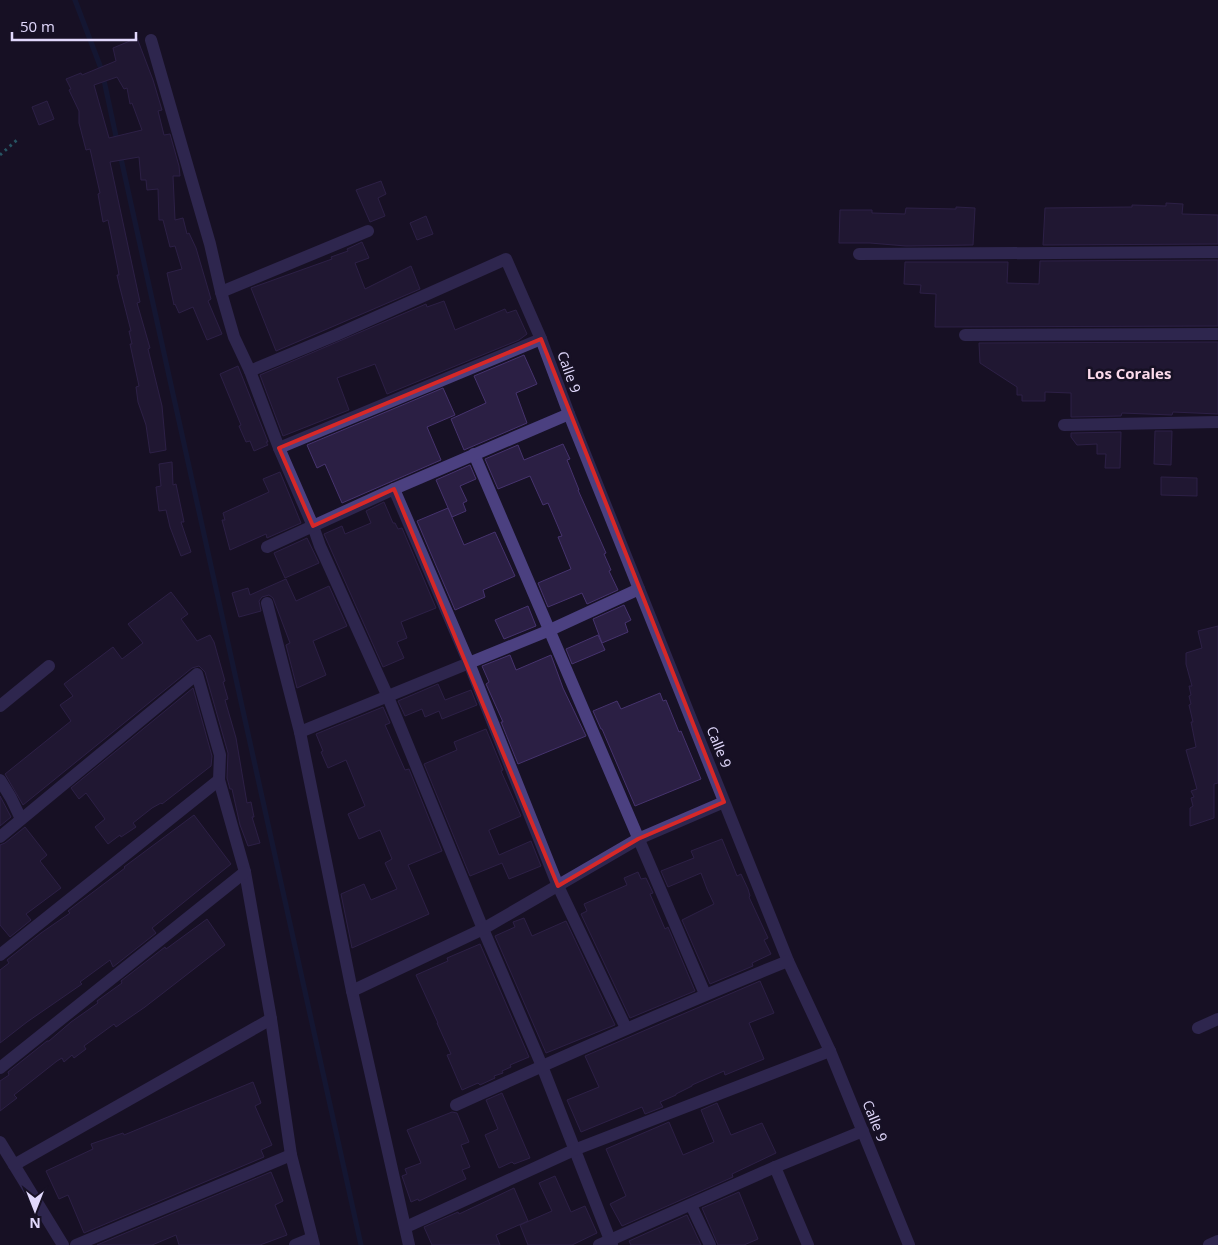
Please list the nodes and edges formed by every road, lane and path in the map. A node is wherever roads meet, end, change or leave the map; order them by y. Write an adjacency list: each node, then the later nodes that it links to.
1 (151, 40): 7 (street)
2 (18, 139): 3 (path)
3 (0, 155)
4 (368, 230): 7 (street)
5 (1218, 252): 6 (street)
6 (859, 254)
7 (221, 292): 11 (street)
8 (1218, 334): 9 (street)
9 (965, 335)
10 (541, 339): 11 (street, Calle 9); 12 (street, Calle 9); 15 (street)
11 (250, 371): 15 (street)
12 (569, 414): 16 (street); 20 (street, Calle 9)
13 (1218, 422): 14 (street)
14 (1064, 425)
15 (279, 448): 18 (street)
16 (474, 454): 17 (street); 22 (street)
17 (394, 488): 18 (street); 23 (street)
18 (313, 526): 19 (street); 25 (street)
19 (267, 546)
20 (639, 589): 22 (street); 30 (street, Calle 9)
21 (267, 603): 27 (street)
22 (550, 630): 23 (street); 33 (street)
23 (469, 663): 25 (street); 35 (street)
24 (49, 666): 26 (street)
25 (388, 697): 27 (street); 36 (street)
26 (0, 706)
27 (300, 732): 39 (street)
28 (0, 780): 31 (street)
29 (219, 780): 31 (street); 34 (street); 37 (street)
30 (724, 802): 33 (street); 38 (street, Calle 9)
31 (21, 820): 32 (street)
32 (0, 837)
33 (638, 838): 35 (street); 40 (street)
34 (245, 872): 41 (street); 47 (street)
35 (558, 886): 36 (street); 43 (street)
36 (483, 929): 39 (street); 46 (street)
37 (0, 956)
38 (788, 961): 40 (street); 45 (street, Calle 9)
39 (352, 991): 56 (street)
40 (706, 994): 43 (street)
41 (271, 1019): 52 (street); 53 (street)
42 (1218, 1019): 44 (street)
43 (626, 1028): 46 (street)
44 (1198, 1028)
45 (830, 1051): 49 (street, Calle 9); 51 (street)
46 (542, 1066): 48 (street); 51 (street)
47 (0, 1068)
48 (456, 1105)
49 (863, 1131): 54 (street); 66 (street, Calle 9)
50 (0, 1142): 53 (street)
51 (574, 1150): 56 (street); 59 (street)
52 (291, 1155): 57 (street); 61 (street)
53 (14, 1165): 60 (street)
54 (775, 1167): 55 (street); 65 (street)
55 (691, 1205): 59 (street); 64 (street)
56 (406, 1227): 63 (street)
57 (313, 1241): 62 (street)
58 (1218, 1241): 67 (street)
59 (607, 1244)
60 (63, 1245)
61 (76, 1245)
62 (295, 1245)
63 (410, 1245)
64 (710, 1245)
65 (808, 1245)
66 (909, 1245)
67 (1209, 1245)

